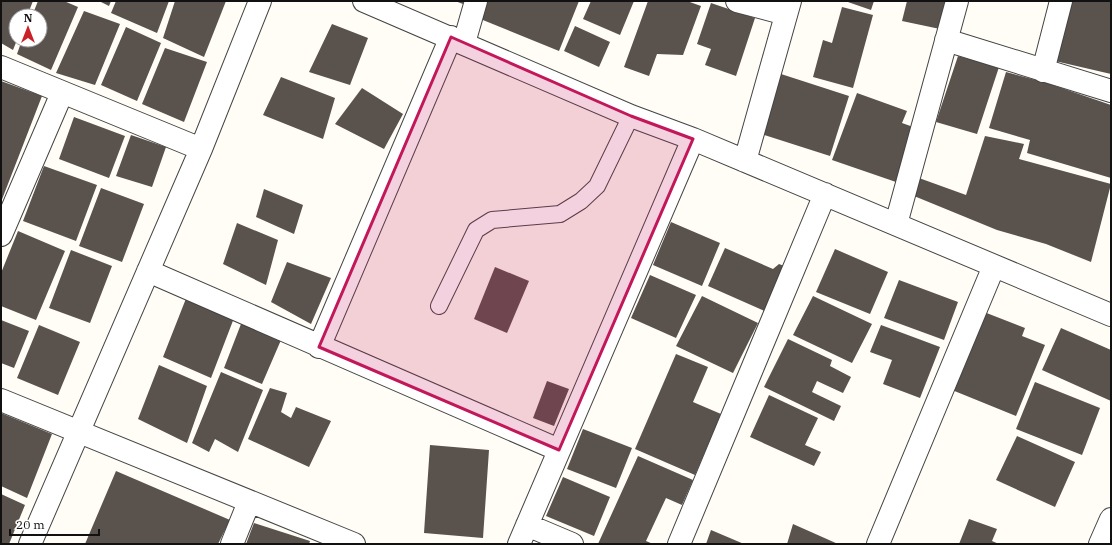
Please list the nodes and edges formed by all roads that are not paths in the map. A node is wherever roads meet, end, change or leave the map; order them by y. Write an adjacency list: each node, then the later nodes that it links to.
1 (260, 1): 16 (street)
2 (364, 1): 8 (street)
3 (476, 1): 8 (street)
4 (737, 1): 7 (street)
5 (957, 1): 9 (street)
6 (1061, 1): 11 (street)
7 (788, 8): 17 (street)
8 (458, 40): 14 (street); 25 (street)
9 (946, 40): 11 (street); 19 (street)
10 (1, 67): 13 (street)
11 (1043, 71): 12 (street)
12 (1111, 91)
13 (62, 93): 16 (street); 20 (street)
14 (631, 116): 15 (street); 23 (lane)
15 (693, 139): 17 (street); 28 (street)
16 (201, 149): 22 (street)
17 (745, 161): 18 (street)
18 (825, 194): 19 (street); 36 (street)
19 (896, 224): 21 (street)
20 (1, 236)
21 (994, 266): 24 (street); 37 (street)
22 (148, 271): 25 (street); 27 (street)
23 (439, 306)
24 (1111, 315)
25 (319, 347): 28 (street)
26 (1, 400): 27 (street)
27 (79, 431): 29 (street); 32 (street)
28 (559, 450): 31 (street)
29 (249, 502): 33 (street); 34 (street)
30 (1111, 519): 38 (street)
31 (523, 534): 35 (street)
32 (30, 544)
33 (232, 544)
34 (354, 544)
35 (572, 544)
36 (679, 544)
37 (878, 544)
38 (1100, 544)

